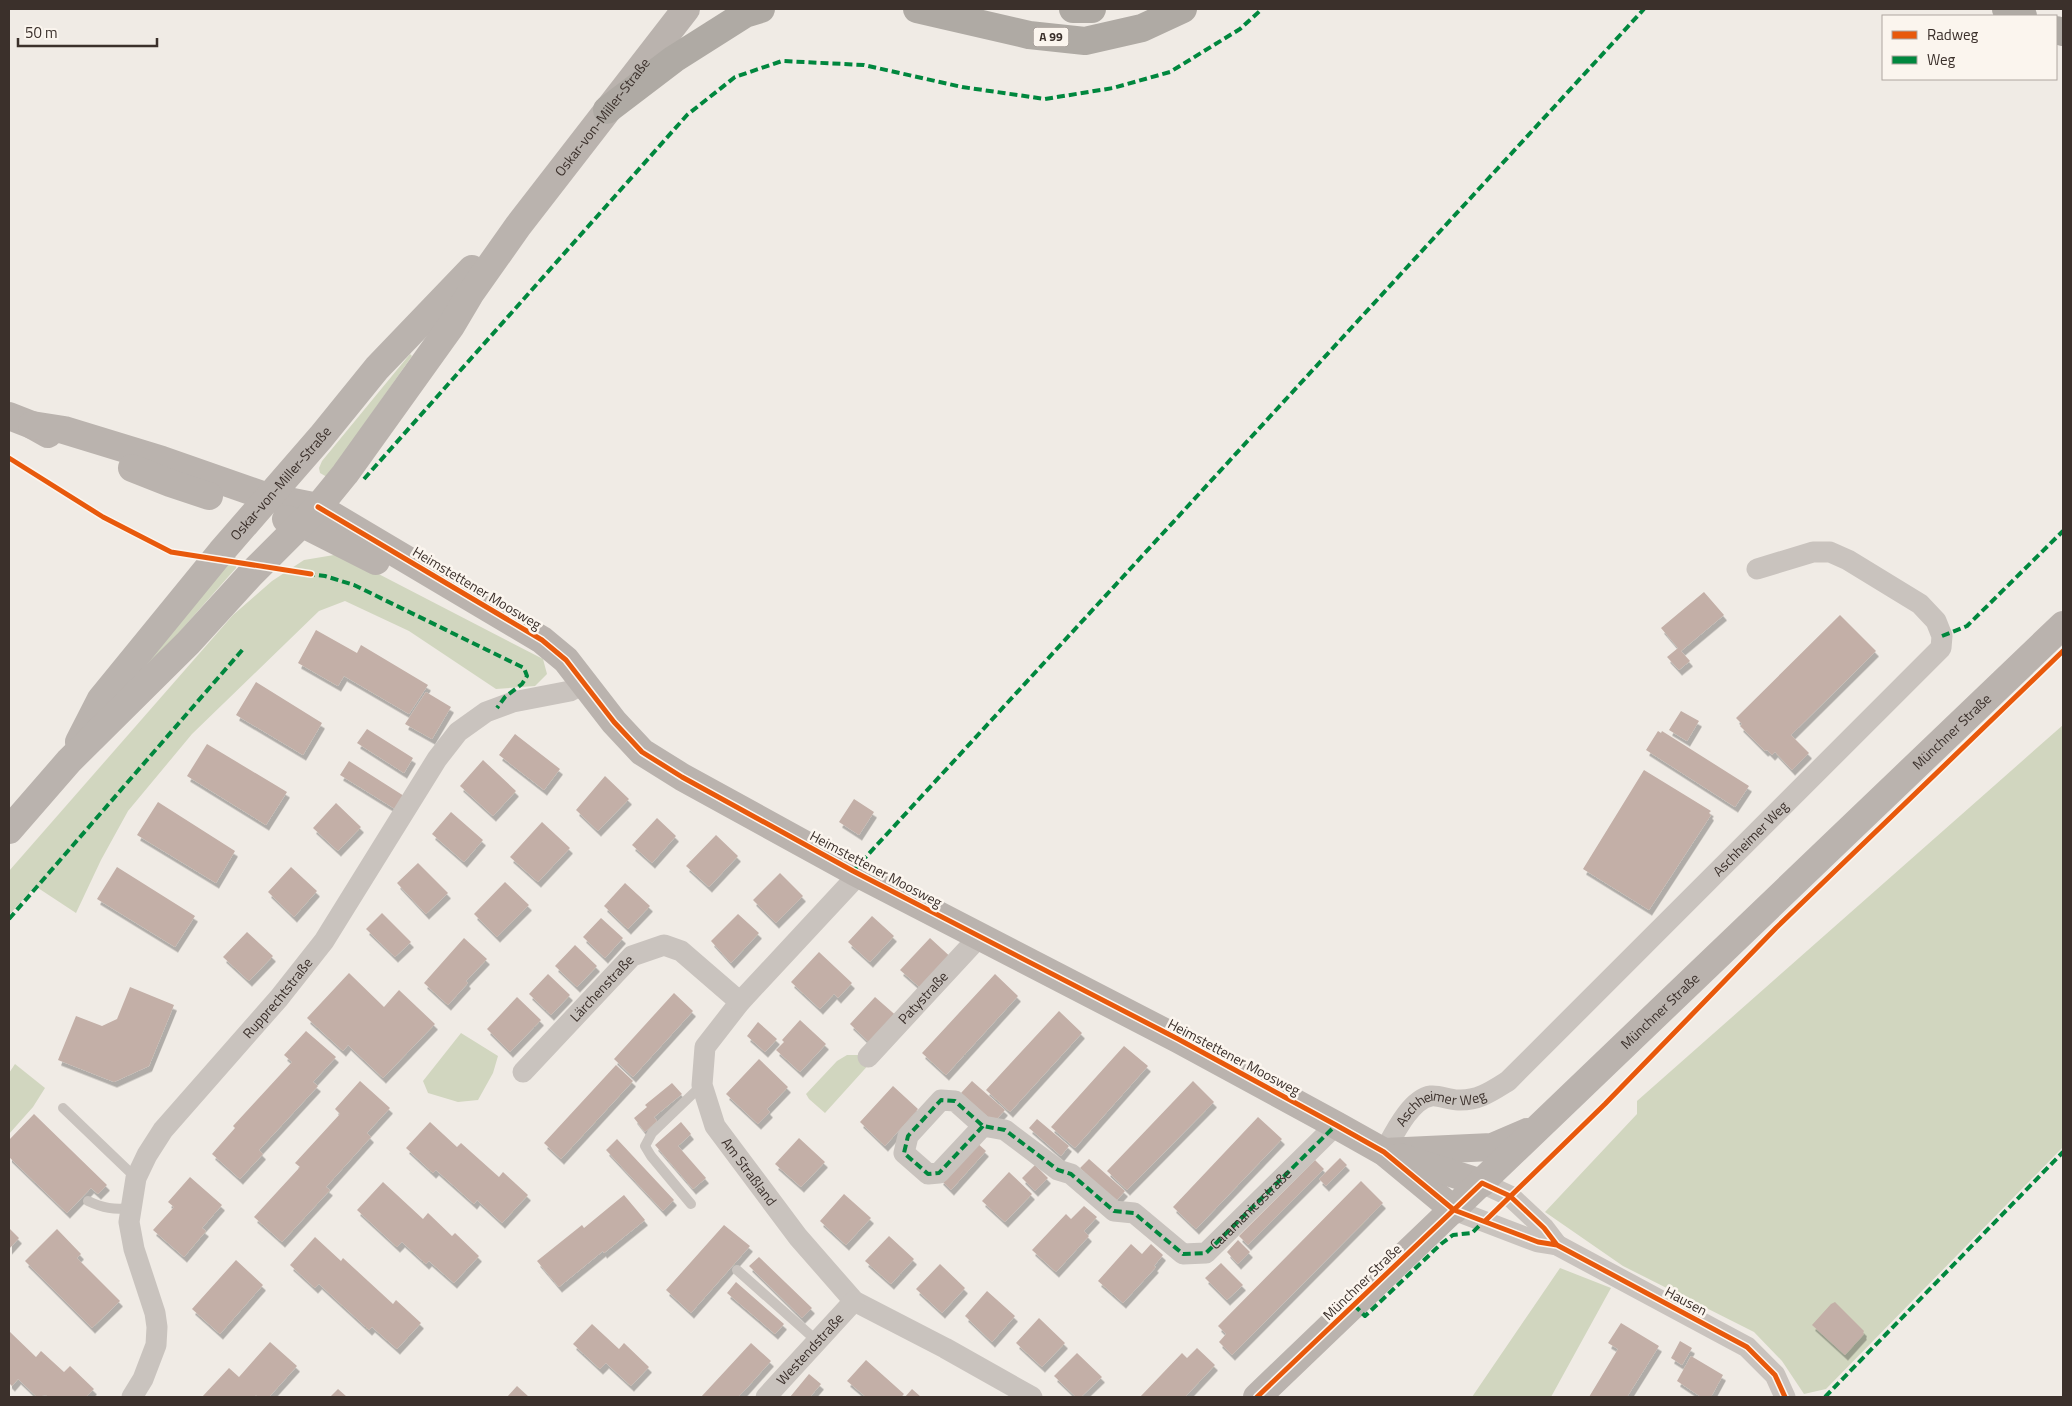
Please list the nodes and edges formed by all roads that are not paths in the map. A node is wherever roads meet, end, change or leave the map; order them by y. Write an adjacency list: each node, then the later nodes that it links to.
1 (686, 9): 9 (street, Oskar-von-Miller-Straße)
2 (761, 9): 9 (highway)
3 (917, 9): 6 (highway, A 99)
4 (1073, 9): 5 (highway)
5 (1092, 9)
6 (1183, 9)
7 (2006, 9): 8 (highway)
8 (2021, 15)
9 (607, 110): 10 (street, Oskar-von-Miller-Straße)
10 (518, 226): 12 (street, Oskar-von-Miller-Straße); 13 (street, Oskar-von-Miller-Straße)
11 (21, 421): 12 (street)
12 (262, 504): 13 (street, Heimstettener Moosweg); 17 (street, Oskar-von-Miller-Straße)
13 (310, 515): 16 (street, Heimstettener Moosweg); 17 (street, Oskar-von-Miller-Straße)
14 (1757, 570): 29 (street, Aschheimer Weg)
15 (2063, 625): 28 (street, Münchner Straße)
16 (585, 683): 19 (street, Heimstettener Moosweg); 30 (street, Rupprechtstraße)
17 (69, 761): 18 (street, Oskar-von-Miller-Straße)
18 (9, 830)
19 (858, 874): 20 (street, Heimstettener Moosweg); 21 (street, Am Straßland)
20 (979, 938): 22 (street, Patystraße); 26 (street, Heimstettener Moosweg)
21 (740, 1002): 23 (street, Lärchenstraße); 24 (street, Am Straßland)
22 (868, 1057)
23 (523, 1072)
24 (702, 1085): 33 (lane); 38 (street, Am Straßland)
25 (62, 1108): 30 (lane)
26 (1336, 1125): 27 (street, Caramanicostraße); 29 (street, Heimstettener Moosweg)
27 (983, 1126)
28 (1541, 1126): 29 (street); 31 (street, Münchner Straße)
29 (1384, 1152): 31 (street, Heimstettener Moosweg); 35 (street, Heimstettener Moosweg)
30 (136, 1178): 34 (street, Rupprechtstraße)
31 (1482, 1183): 35 (street, Münchner Straße); 36 (street, Hausen)
32 (88, 1201): 34 (lane)
33 (691, 1204)
34 (130, 1208): 40 (street, Rupprechtstraße)
35 (1454, 1210): 36 (street, Hausen); 43 (street, Münchner Straße)
36 (1557, 1245): 44 (street, Hausen)
37 (737, 1270): 39 (lane)
38 (854, 1301): 39 (street, Westendstraße); 42 (street, Am Straßland)
39 (817, 1342): 41 (street, Westendstraße)
40 (132, 1397)
41 (766, 1397)
42 (1032, 1397)
43 (1257, 1397)
44 (1785, 1397)

